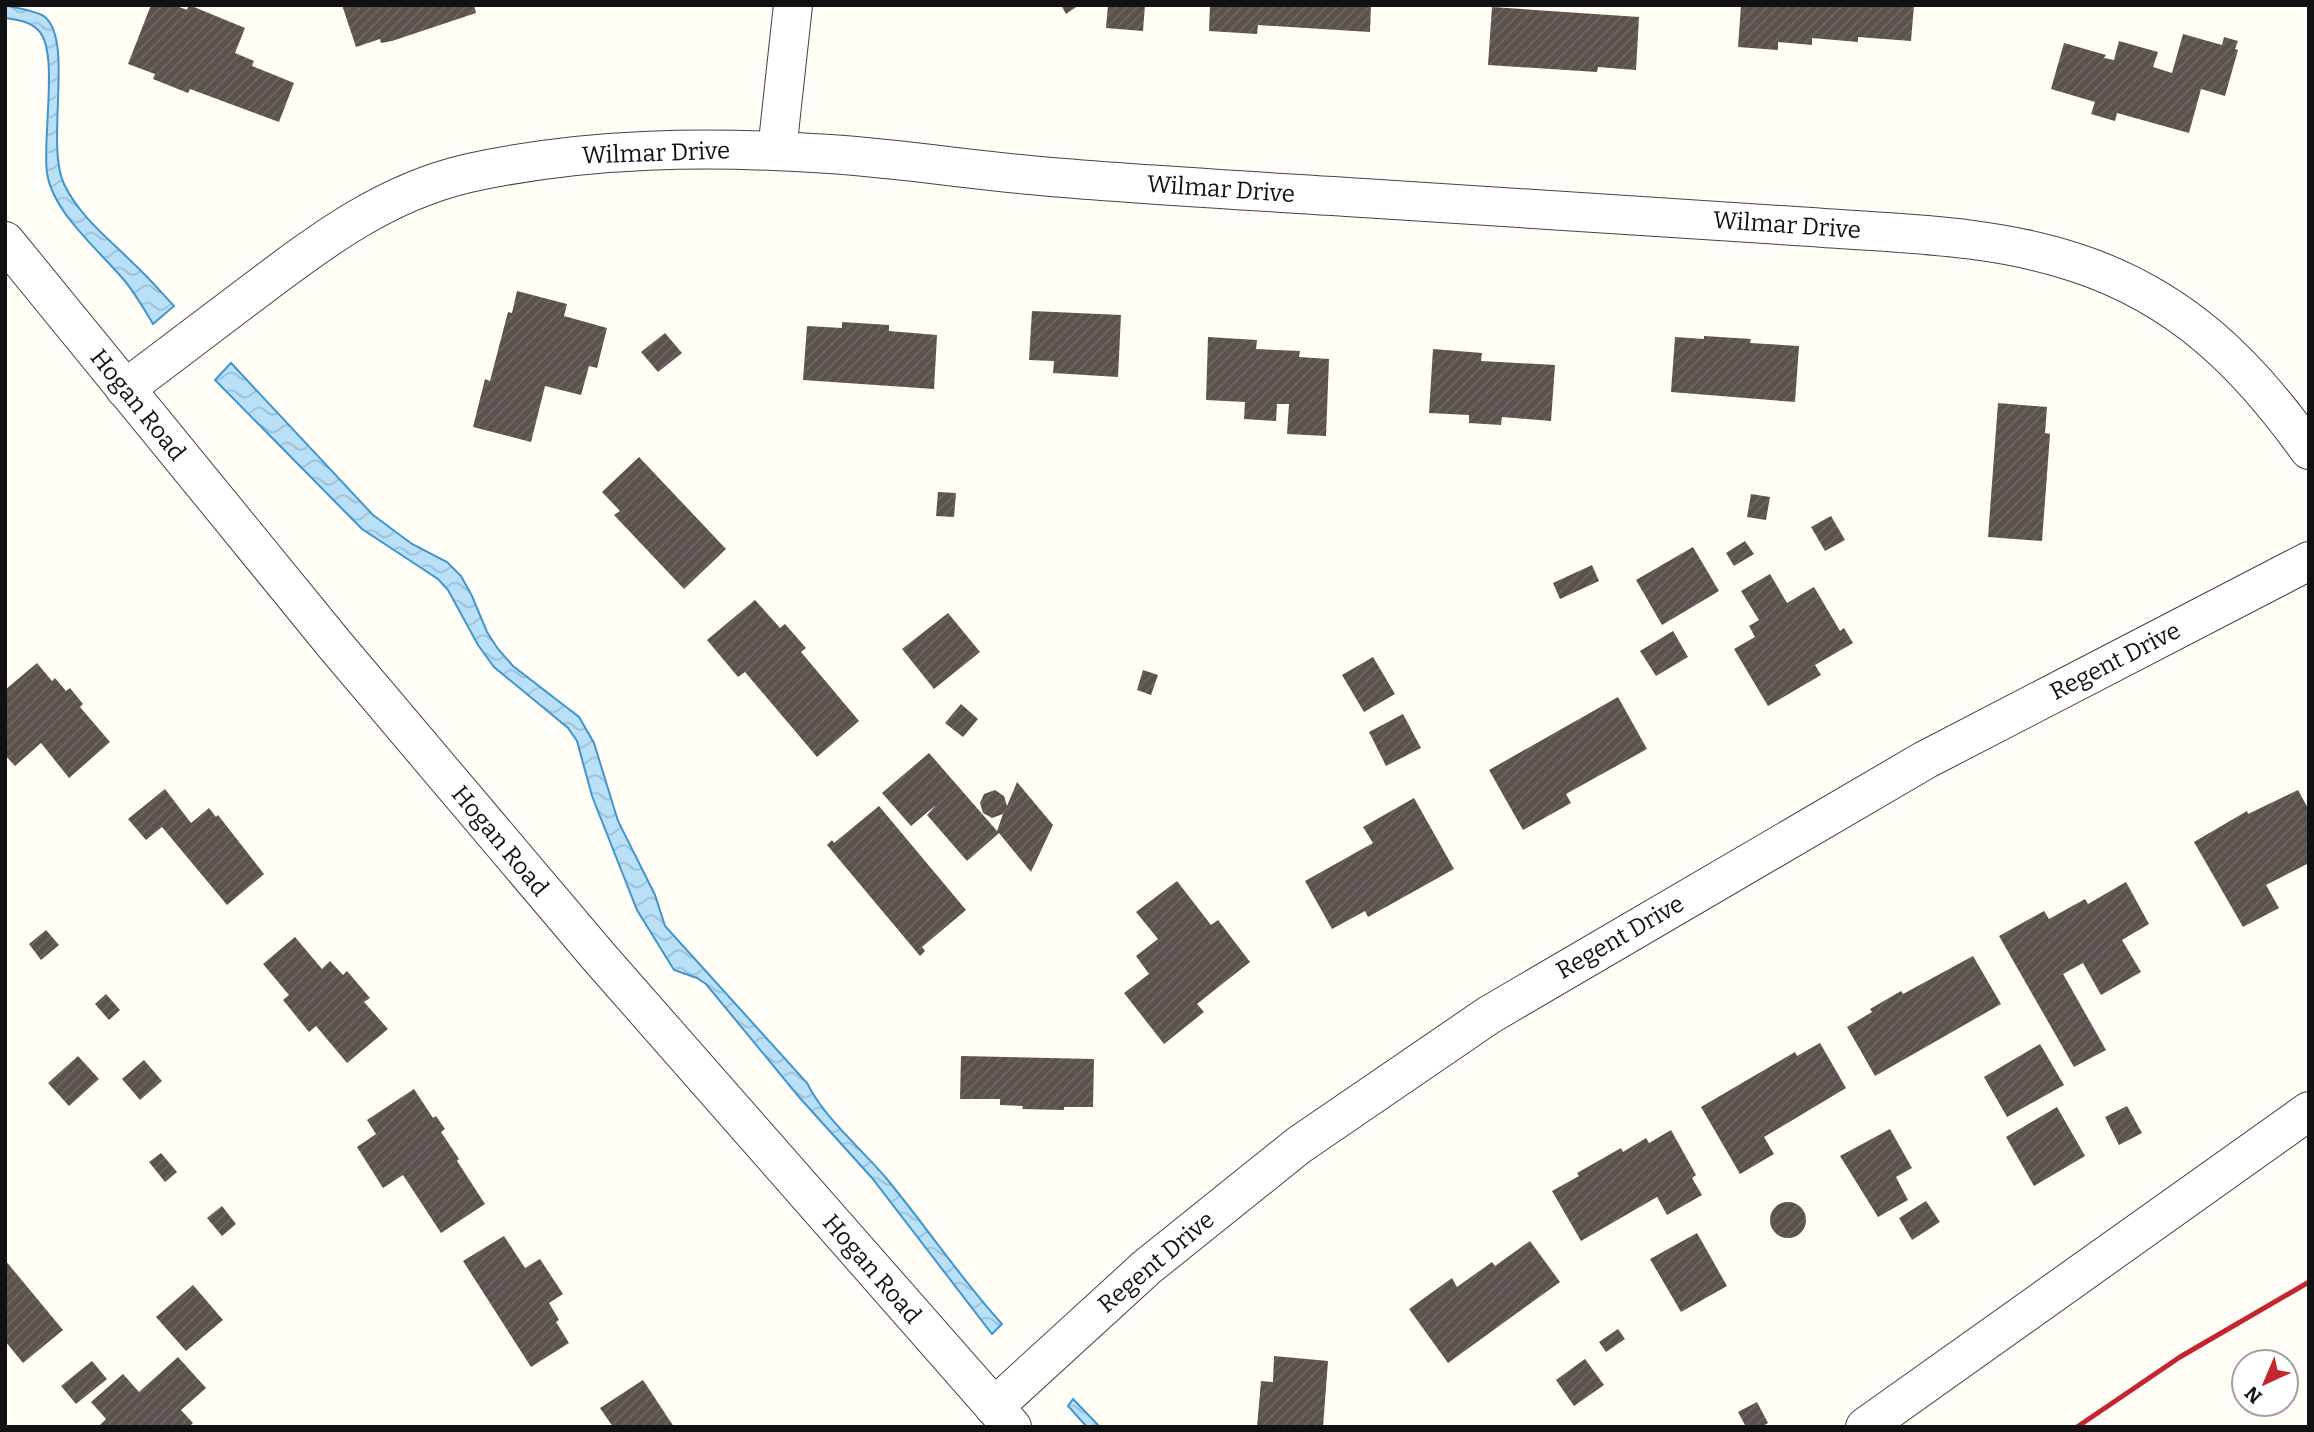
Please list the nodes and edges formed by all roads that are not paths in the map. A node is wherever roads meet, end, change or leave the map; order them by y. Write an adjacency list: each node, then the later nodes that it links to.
1 (793, 5): 2 (street)
2 (777, 151): 4 (street, Wilmar Drive); 5 (street, Wilmar Drive)
3 (5, 242): 4 (street, Hogan Road)
4 (125, 389): 8 (street, Hogan Road)
5 (2309, 450)
6 (2309, 561): 8 (street, Regent Drive)
7 (2309, 1111): 9 (street)
8 (1003, 1417)
9 (1865, 1427)

